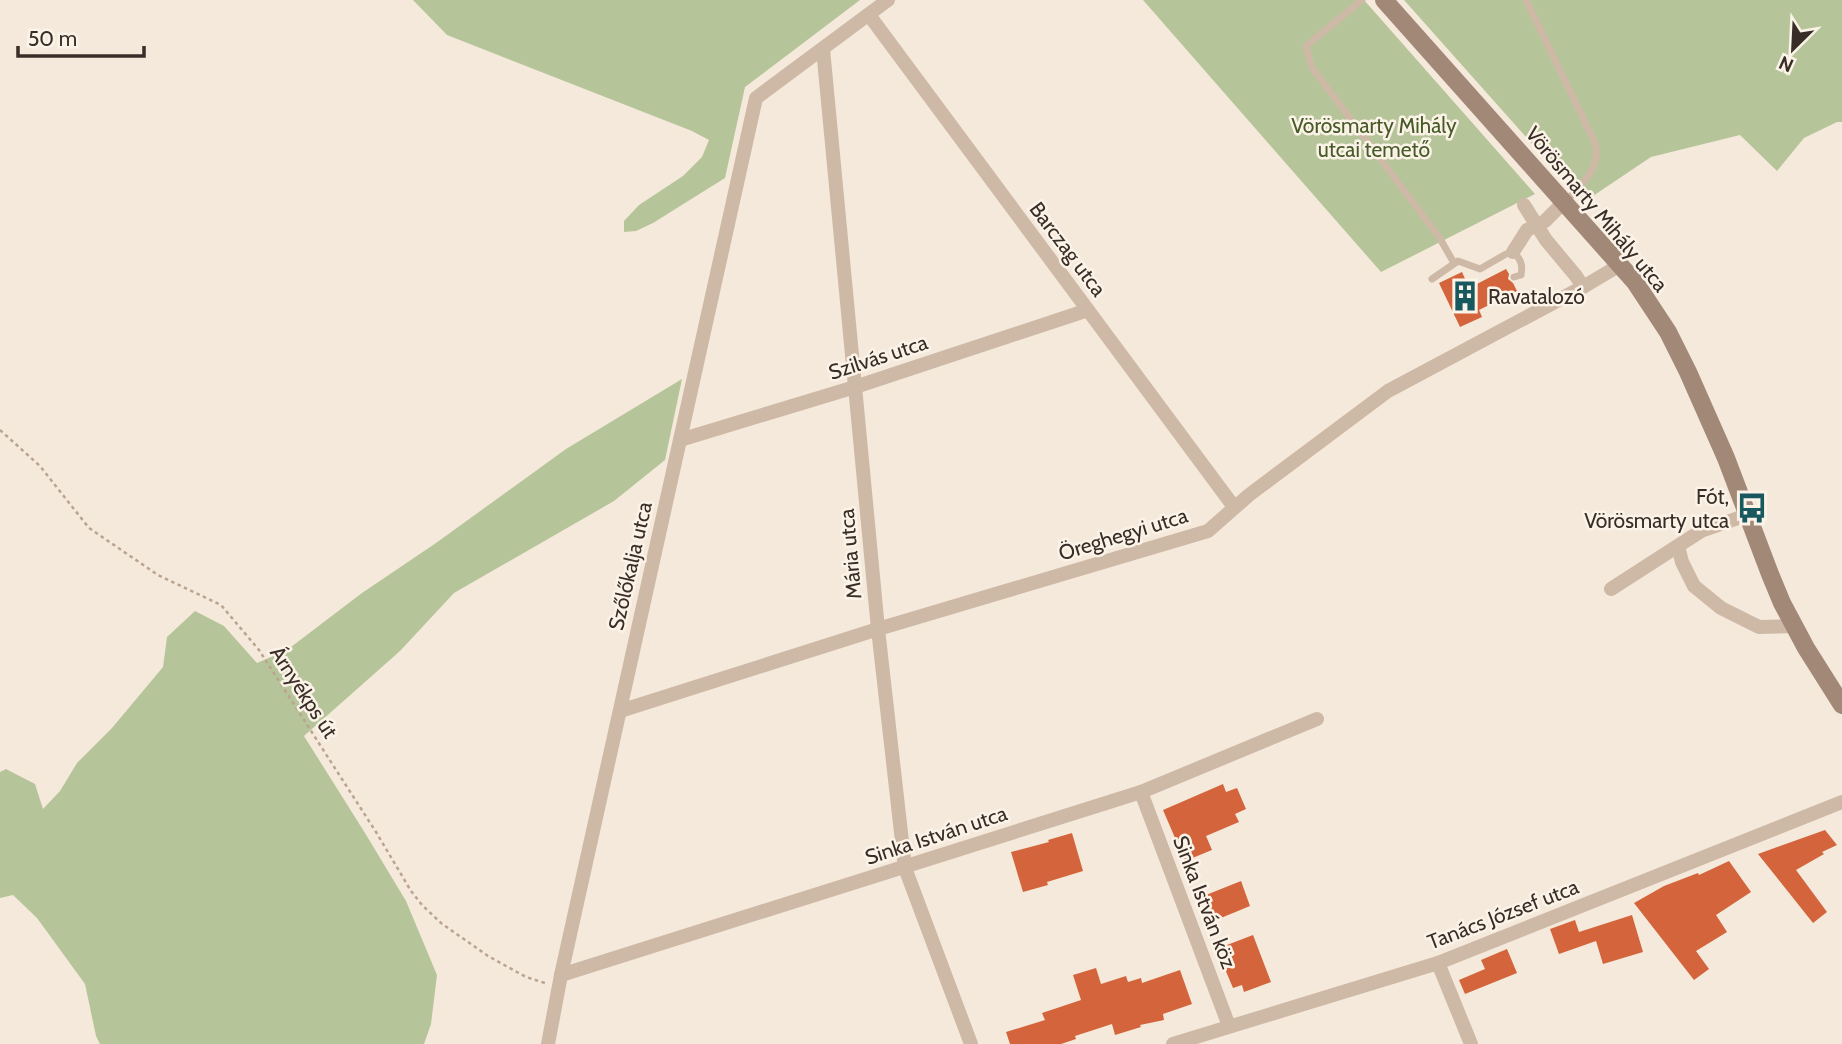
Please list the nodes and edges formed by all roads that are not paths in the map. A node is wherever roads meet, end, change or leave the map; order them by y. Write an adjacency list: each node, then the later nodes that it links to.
1 (888, 0): 5 (street)
2 (1362, 0): 11 (lane)
3 (1384, 0): 7 (main road, Vörösmarty Mihály utca)
4 (1526, 0): 7 (lane)
5 (869, 15): 6 (street); 16 (street, Barczag utca)
6 (823, 49): 17 (street, Mária utca); 18 (street, Szőlőkalja utca)
7 (1564, 202): 9 (street); 12 (main road, Vörösmarty Mihály utca)
8 (1524, 205): 9 (street)
9 (1536, 225): 10 (street); 15 (street)
10 (1513, 252): 11 (lane); 13 (lane)
11 (1454, 264): 14 (lane)
12 (1620, 265): 15 (street, Öreghegyi utca); 20 (main road, Vörösmarty Mihály utca)
13 (1514, 277)
14 (1432, 279)
15 (1583, 287): 19 (street, Öreghegyi utca)
16 (1087, 310): 17 (street, Szilvás utca); 19 (street, Barczag utca)
17 (855, 387): 18 (street, Szilvás utca); 24 (street, Mária utca)
18 (680, 440): 26 (street, Szőlőkalja utca)
19 (1234, 507): 24 (street, Öreghegyi utca)
20 (1747, 515): 21 (street); 23 (main road, Vörösmarty Mihály utca)
21 (1678, 546): 22 (street); 23 (street)
22 (1611, 589)
23 (1794, 626): 25 (main road, Vörösmarty Mihály utca)
24 (878, 629): 26 (street, Öreghegyi utca); 30 (street, Mária utca)
25 (1842, 705)
26 (620, 710): 32 (street, Szőlőkalja utca)
27 (1317, 719): 28 (street, Sinka István utca)
28 (1141, 792): 30 (street, Sinka István utca); 33 (street, Sinka István köz)
29 (1842, 803): 31 (street, Tanács József utca)
30 (905, 868): 32 (street, Sinka István utca); 35 (street, Mária utca)
31 (1438, 963): 33 (street, Tanács József utca); 37 (street)
32 (560, 981): 34 (street, Szőlőkalja utca)
33 (1229, 1026): 36 (street, Tanács József utca)
34 (548, 1044)
35 (971, 1044)
36 (1173, 1044)
37 (1471, 1044)

